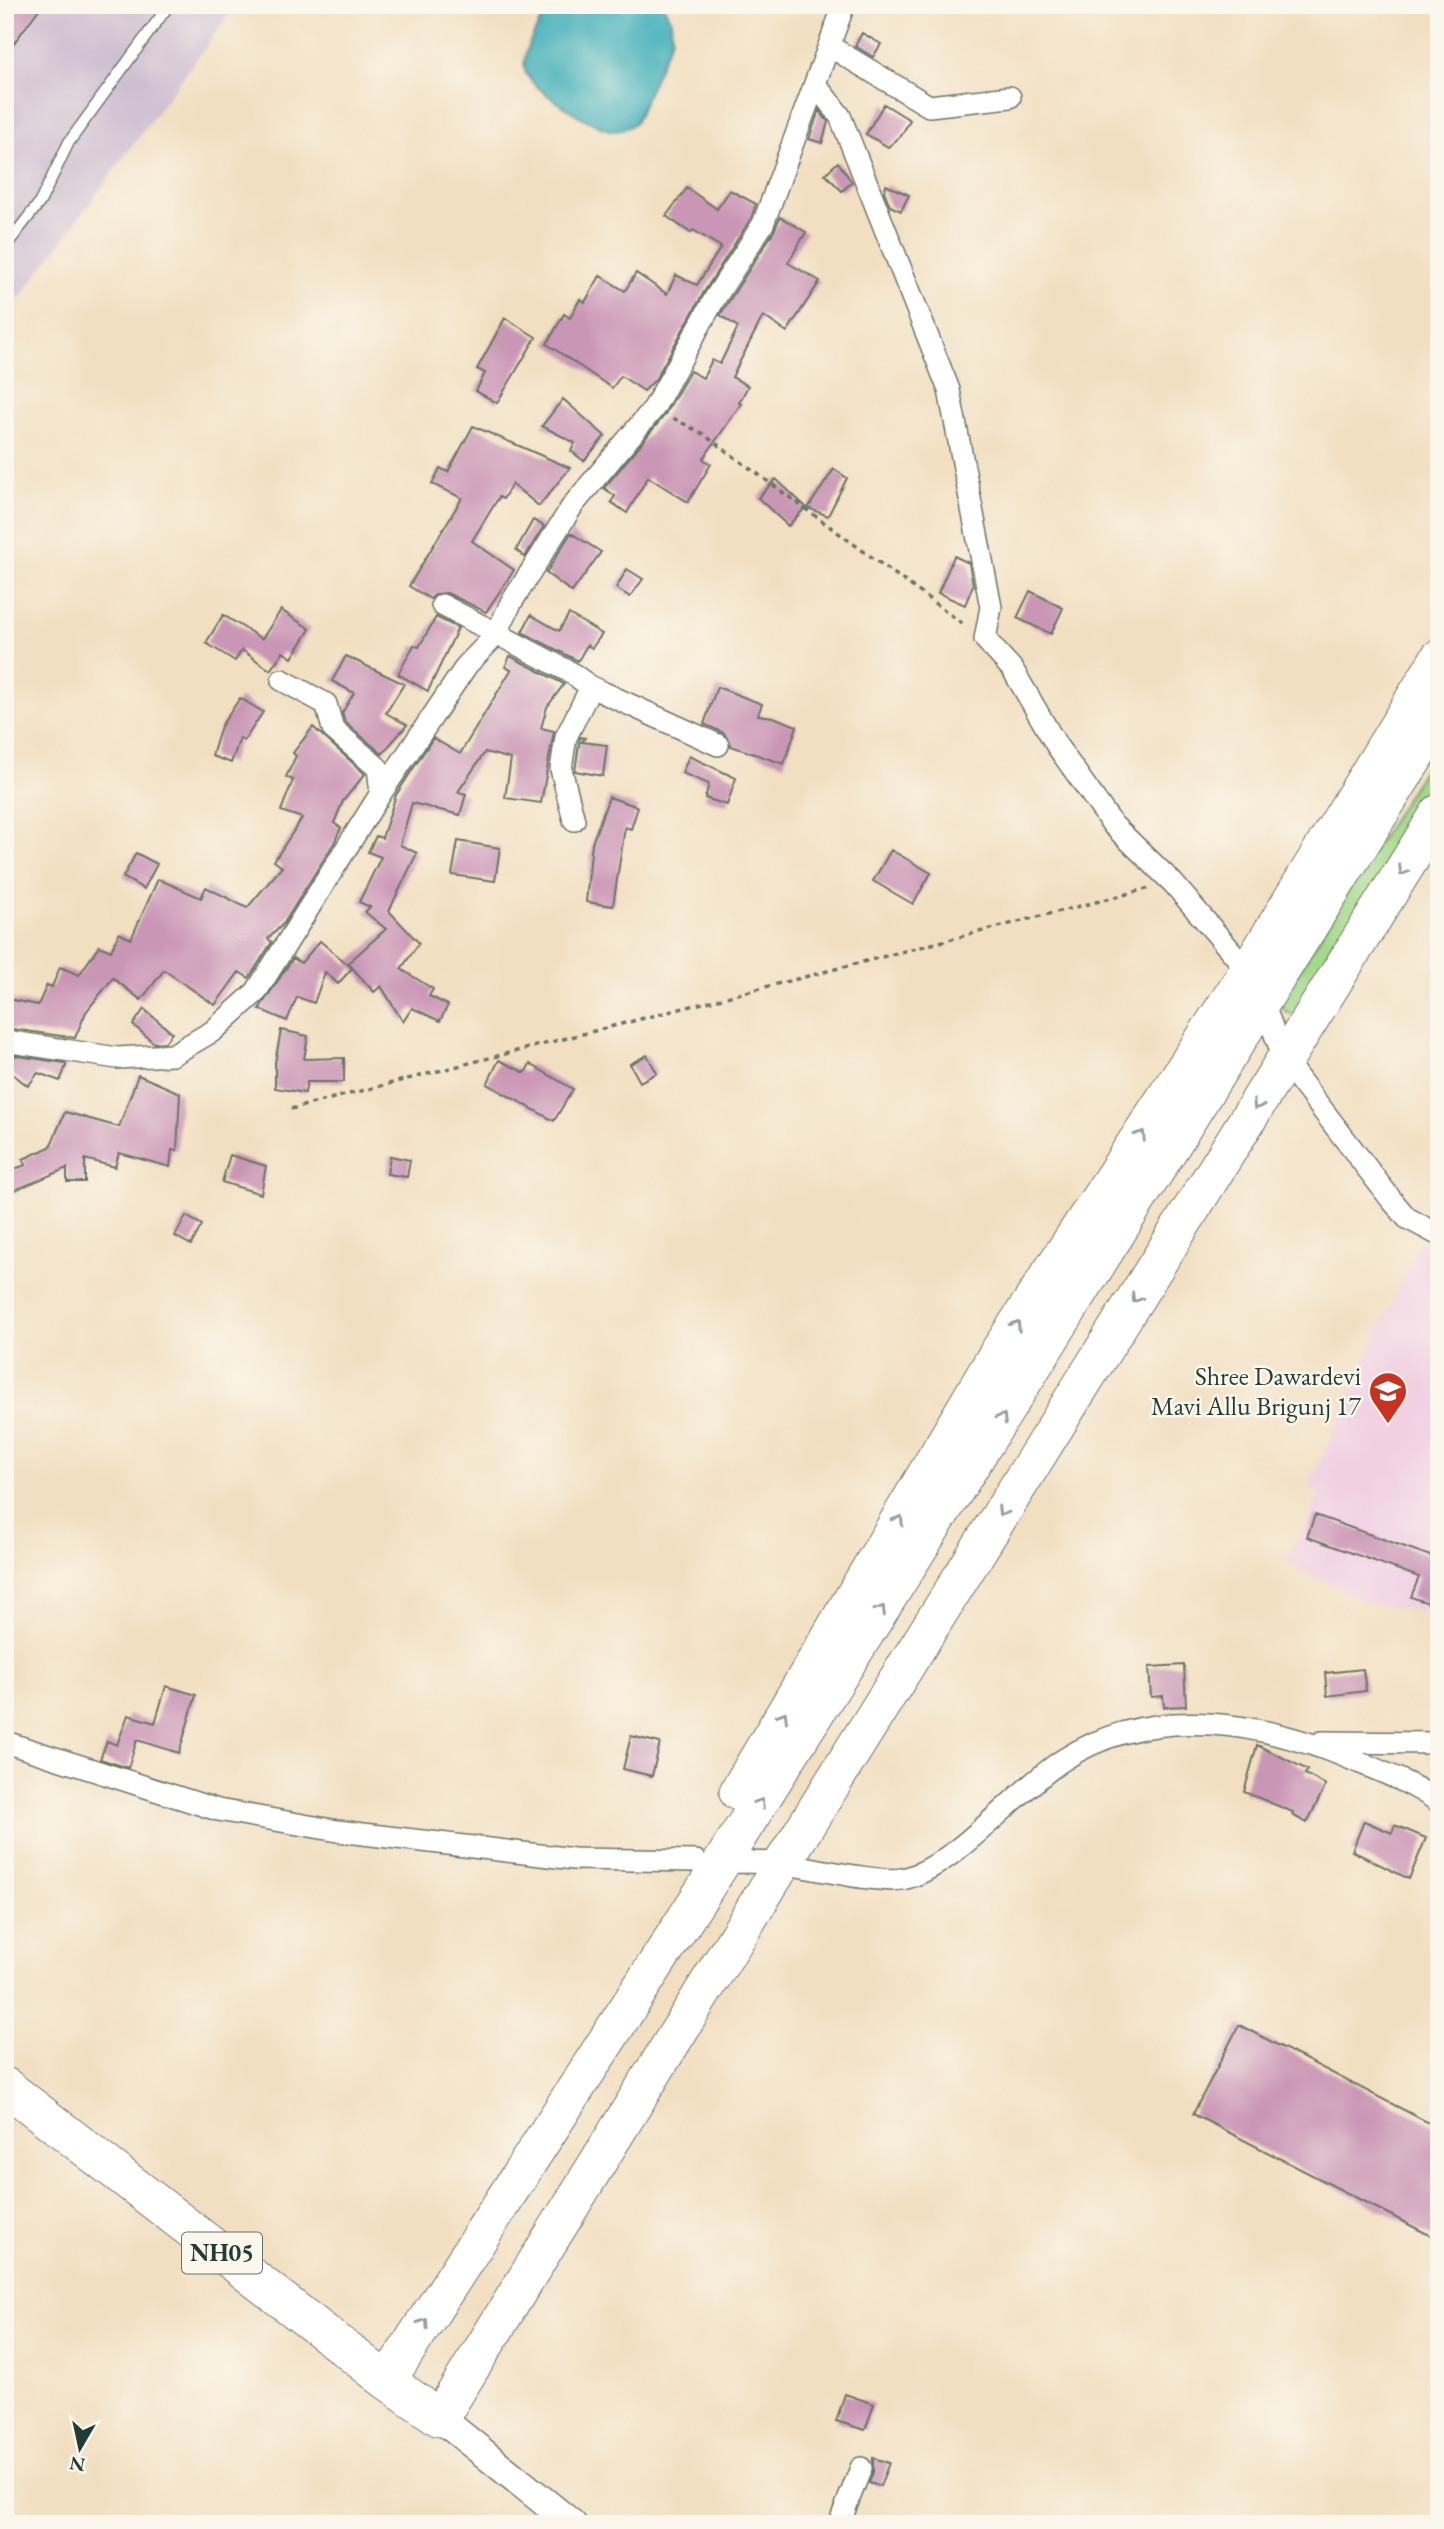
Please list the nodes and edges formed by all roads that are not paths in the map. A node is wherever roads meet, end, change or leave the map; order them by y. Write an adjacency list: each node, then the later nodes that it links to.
1 (169, 5): 6 (lane)
2 (844, 5): 3 (street)
3 (831, 47): 4 (street); 5 (street)
4 (815, 84): 8 (street); 17 (street)
5 (1010, 97)
6 (5, 247)
7 (442, 605): 8 (street)
8 (496, 635): 11 (street); 14 (street)
9 (1439, 658): 17 (highway)
10 (282, 680): 14 (street)
11 (591, 687): 13 (street); 16 (street)
12 (1439, 719): 17 (highway)
13 (718, 745)
14 (381, 793): 18 (street)
15 (1439, 813): 19 (highway, one-way to 19)
16 (574, 820)
17 (1255, 988): 19 (street); 25 (highway, one-way to 17)
18 (5, 1041)
19 (1285, 1061): 20 (street); 26 (highway, one-way to 26)
20 (1439, 1234)
21 (5, 1742): 25 (street)
22 (1312, 1742): 23 (street); 24 (street); 26 (street)
23 (1439, 1743)
24 (1439, 1802)
25 (709, 1862): 26 (street); 28 (highway, one-way to 25)
26 (782, 1864): 29 (highway)
27 (5, 2086): 28 (highway, NH05)
28 (387, 2381): 29 (highway, NH05)
29 (440, 2418): 31 (main road, NH05)
30 (861, 2468): 32 (street)
31 (572, 2524)
32 (839, 2524)

